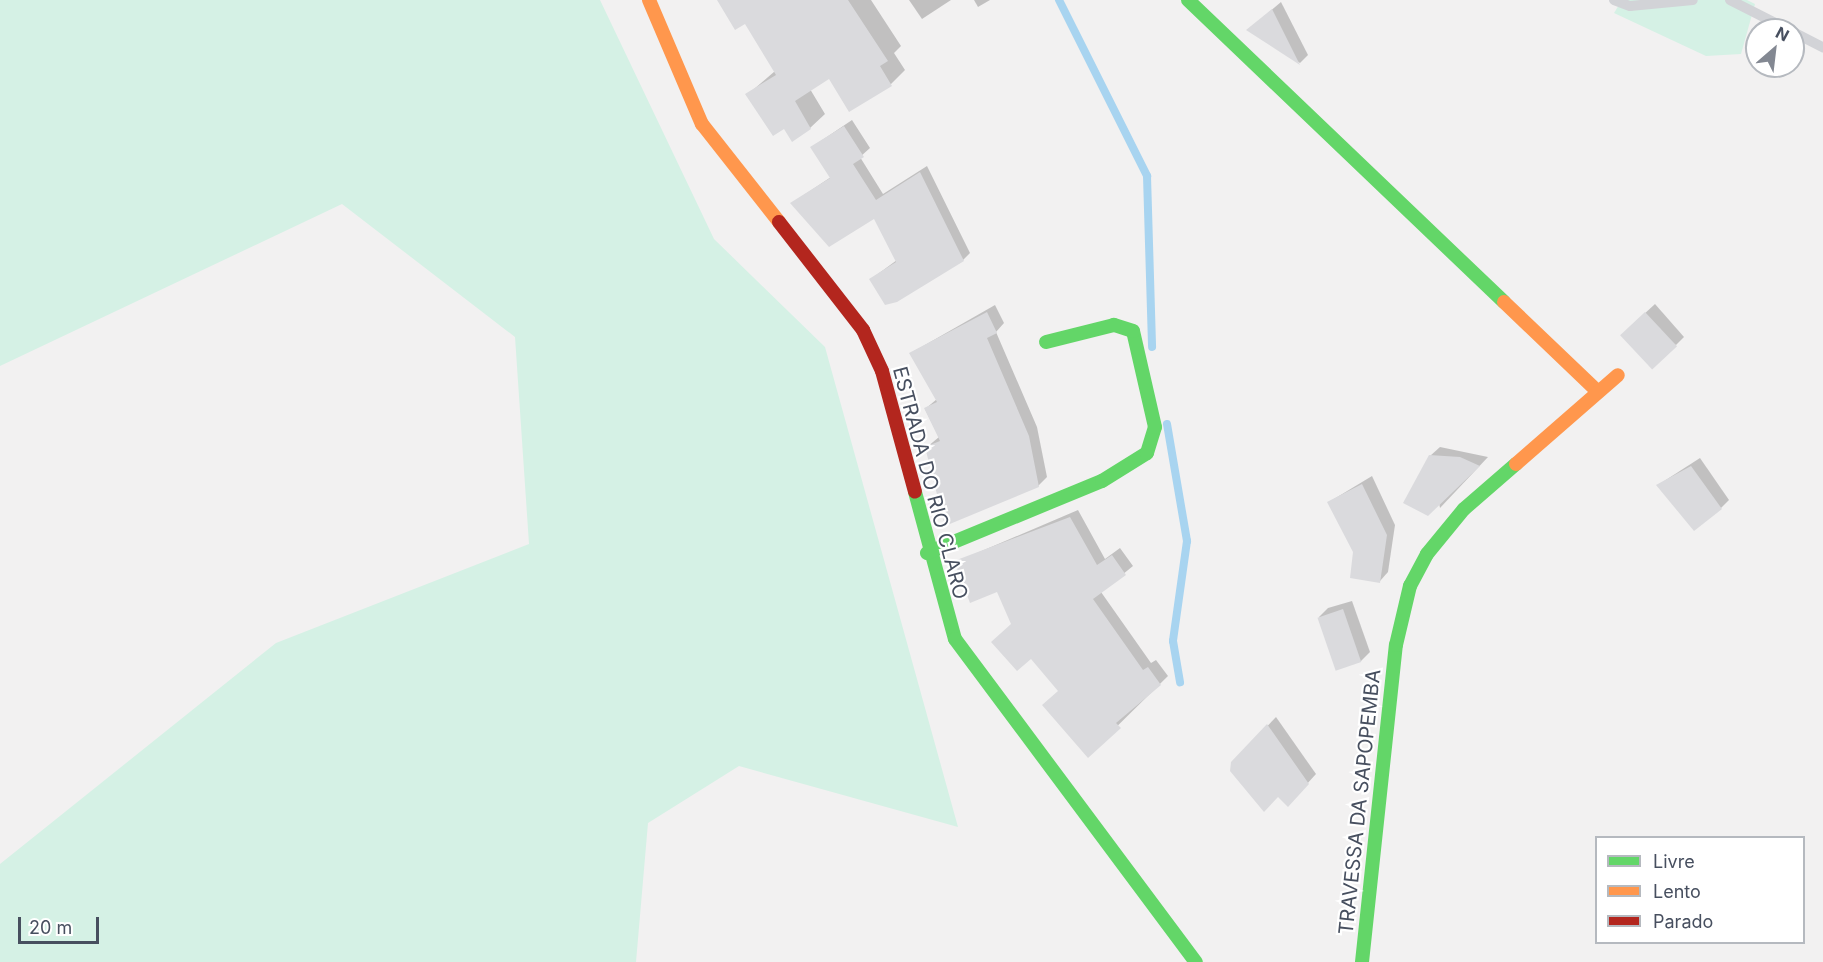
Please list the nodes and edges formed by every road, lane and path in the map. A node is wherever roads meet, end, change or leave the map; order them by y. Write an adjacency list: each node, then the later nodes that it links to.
1 (649, 0): 12 (street, ESTRADA DO RIO CLARO)
2 (1188, 0): 11 (street)
3 (1614, 0): 4 (lane)
4 (1693, 0)
5 (1730, 0): 6 (lane)
6 (1765, 18)
7 (1805, 38): 8 (lane)
8 (1823, 47)
9 (1046, 342): 12 (street)
10 (1618, 375): 11 (street, TRAVESSA DA SAPOPEMBA)
11 (1597, 391): 14 (street, TRAVESSA DA SAPOPEMBA)
12 (927, 553): 13 (street, ESTRADA DO RIO CLARO)
13 (1196, 962)
14 (1362, 962)

